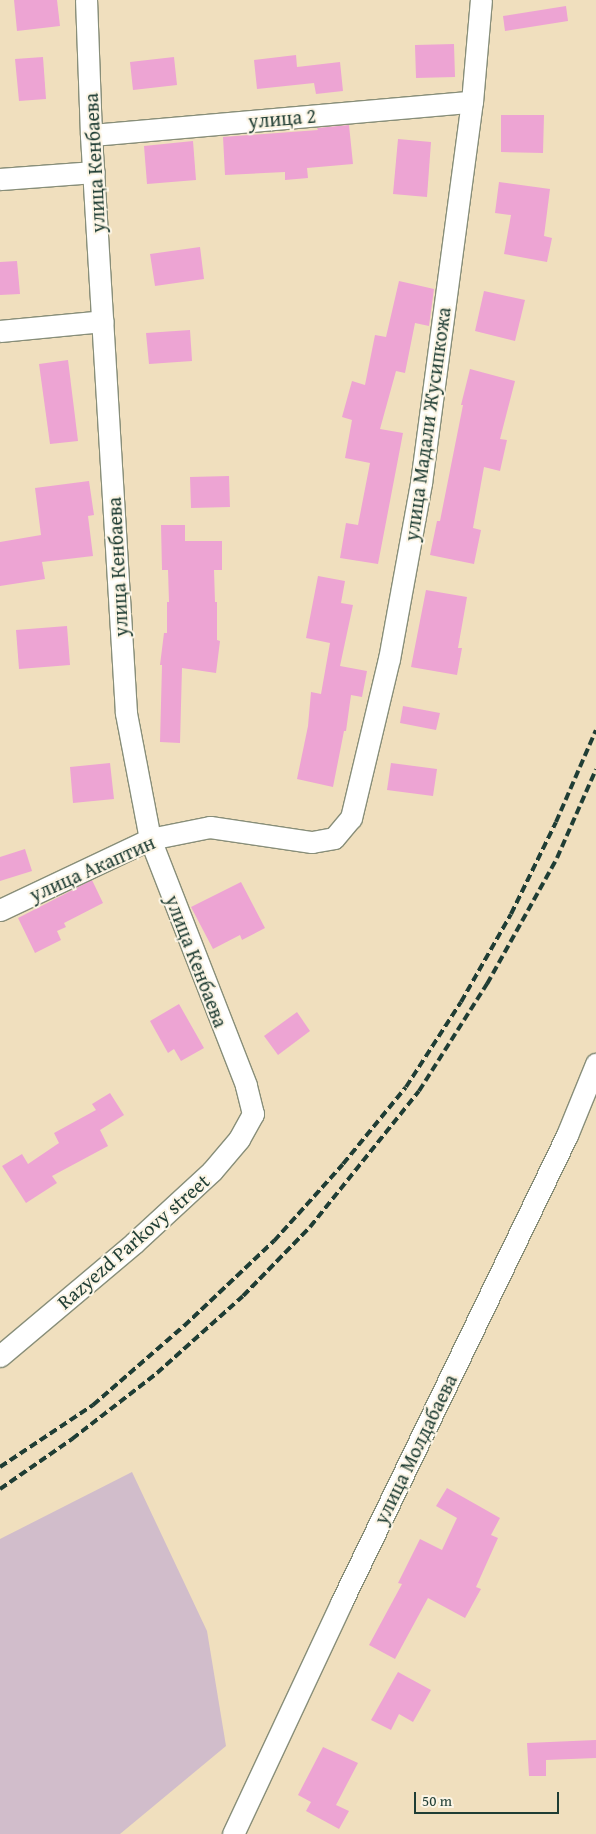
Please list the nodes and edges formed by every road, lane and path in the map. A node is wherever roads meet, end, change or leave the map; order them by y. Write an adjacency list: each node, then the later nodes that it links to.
1 (86, 0): 4 (street, улица Кенбаева)
2 (481, 0): 3 (street, улица Мадали Жусипкожа)
3 (472, 102): 4 (street, улица 2); 9 (street, улица Мадали Жусипкожа)
4 (91, 135): 5 (street, улица Кенбаева)
5 (94, 172): 6 (street); 7 (street, улица Кенбаева)
6 (0, 179)
7 (103, 321): 8 (street); 10 (street, улица Кенбаева)
8 (0, 330)
9 (334, 838): 10 (street, улица Акаптин)
10 (150, 839): 11 (street, улица Акаптин); 13 (street, улица Кенбаева)
11 (0, 910)
12 (596, 1064): 15 (street, улица Молдабаева)
13 (253, 1114): 14 (street, Razyezd Parkovy street)
14 (0, 1356)
15 (233, 1834)

